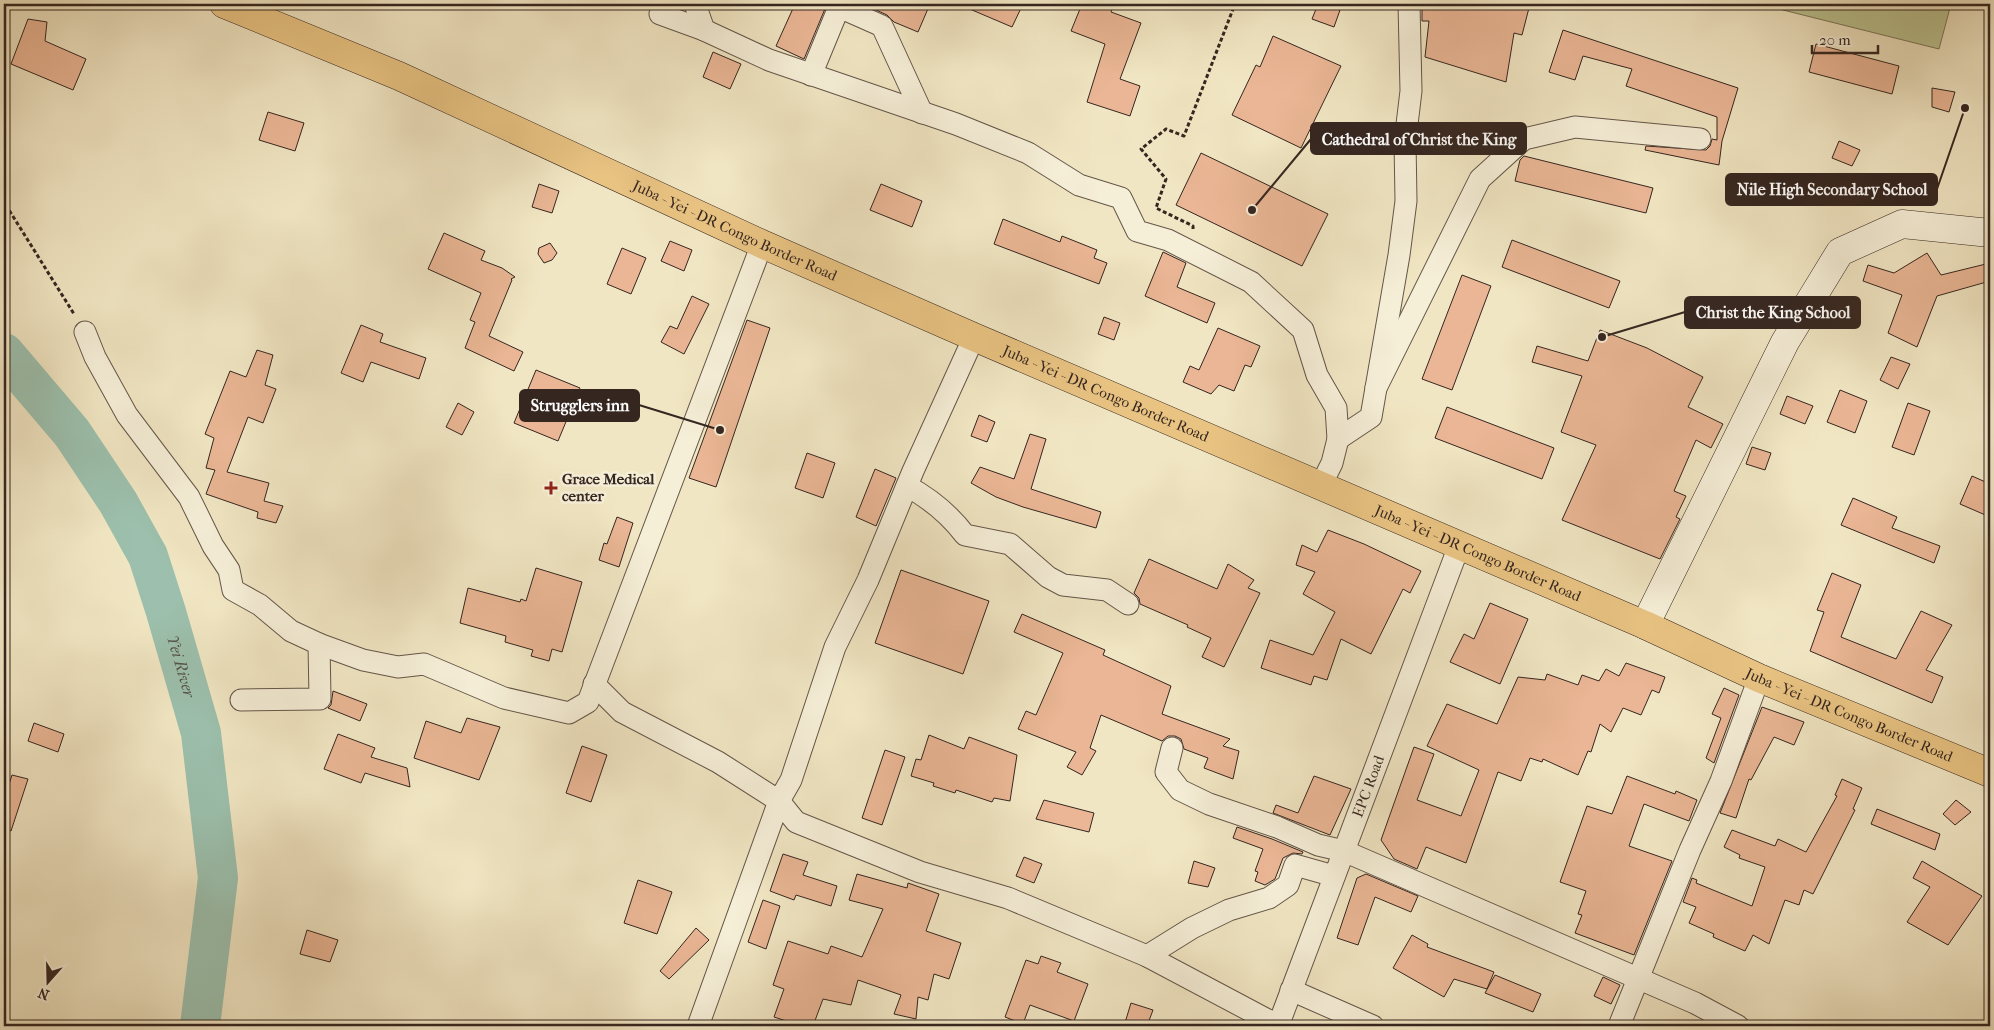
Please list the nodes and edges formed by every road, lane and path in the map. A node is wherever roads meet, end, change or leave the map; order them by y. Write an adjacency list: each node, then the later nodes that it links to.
1 (224, 4): 12 (main road, Juba - Yei - DR Congo Border Road)
2 (695, 4): 6 (street)
3 (1235, 4): 13 (path)
4 (1409, 4): 16 (street)
5 (660, 14): 6 (street)
6 (704, 30): 7 (street)
7 (811, 74): 8 (street); 8 (street)
8 (922, 113): 13 (street)
9 (1700, 139): 16 (street)
10 (4, 207): 14 (path)
11 (1990, 233): 22 (street)
12 (762, 244): 15 (main road, Juba - Yei - DR Congo Border Road); 25 (street)
13 (1192, 252): 17 (street)
14 (85, 332): 23 (street)
15 (974, 337): 18 (street); 19 (main road, Juba - Yei - DR Congo Border Road)
16 (1376, 388): 17 (street)
17 (1338, 439): 19 (street)
18 (907, 486): 21 (street); 29 (street)
19 (1320, 487): 20 (main road, Juba - Yei - DR Congo Border Road)
20 (1459, 546): 22 (main road, Juba - Yei - DR Congo Border Road); 30 (street, EPC Road)
21 (1128, 604)
22 (1645, 625): 24 (main road, Juba - Yei - DR Congo Border Road)
23 (319, 644): 25 (street); 26 (street)
24 (1759, 678): 28 (main road, Juba - Yei - DR Congo Border Road); 33 (street)
25 (594, 684): 29 (street)
26 (241, 700)
27 (1172, 748): 30 (street)
28 (1990, 773)
29 (780, 801): 32 (street); 35 (street)
30 (1344, 851): 31 (street, EPC Road); 33 (street)
31 (1334, 876): 32 (street); 34 (street, EPC Road)
32 (1147, 956): 36 (street)
33 (1639, 980): 38 (street); 39 (street)
34 (1291, 990): 36 (street, EPC Road); 37 (street)
35 (698, 1026)
36 (1279, 1026)
37 (1373, 1026)
38 (1619, 1026)
39 (1738, 1026)

